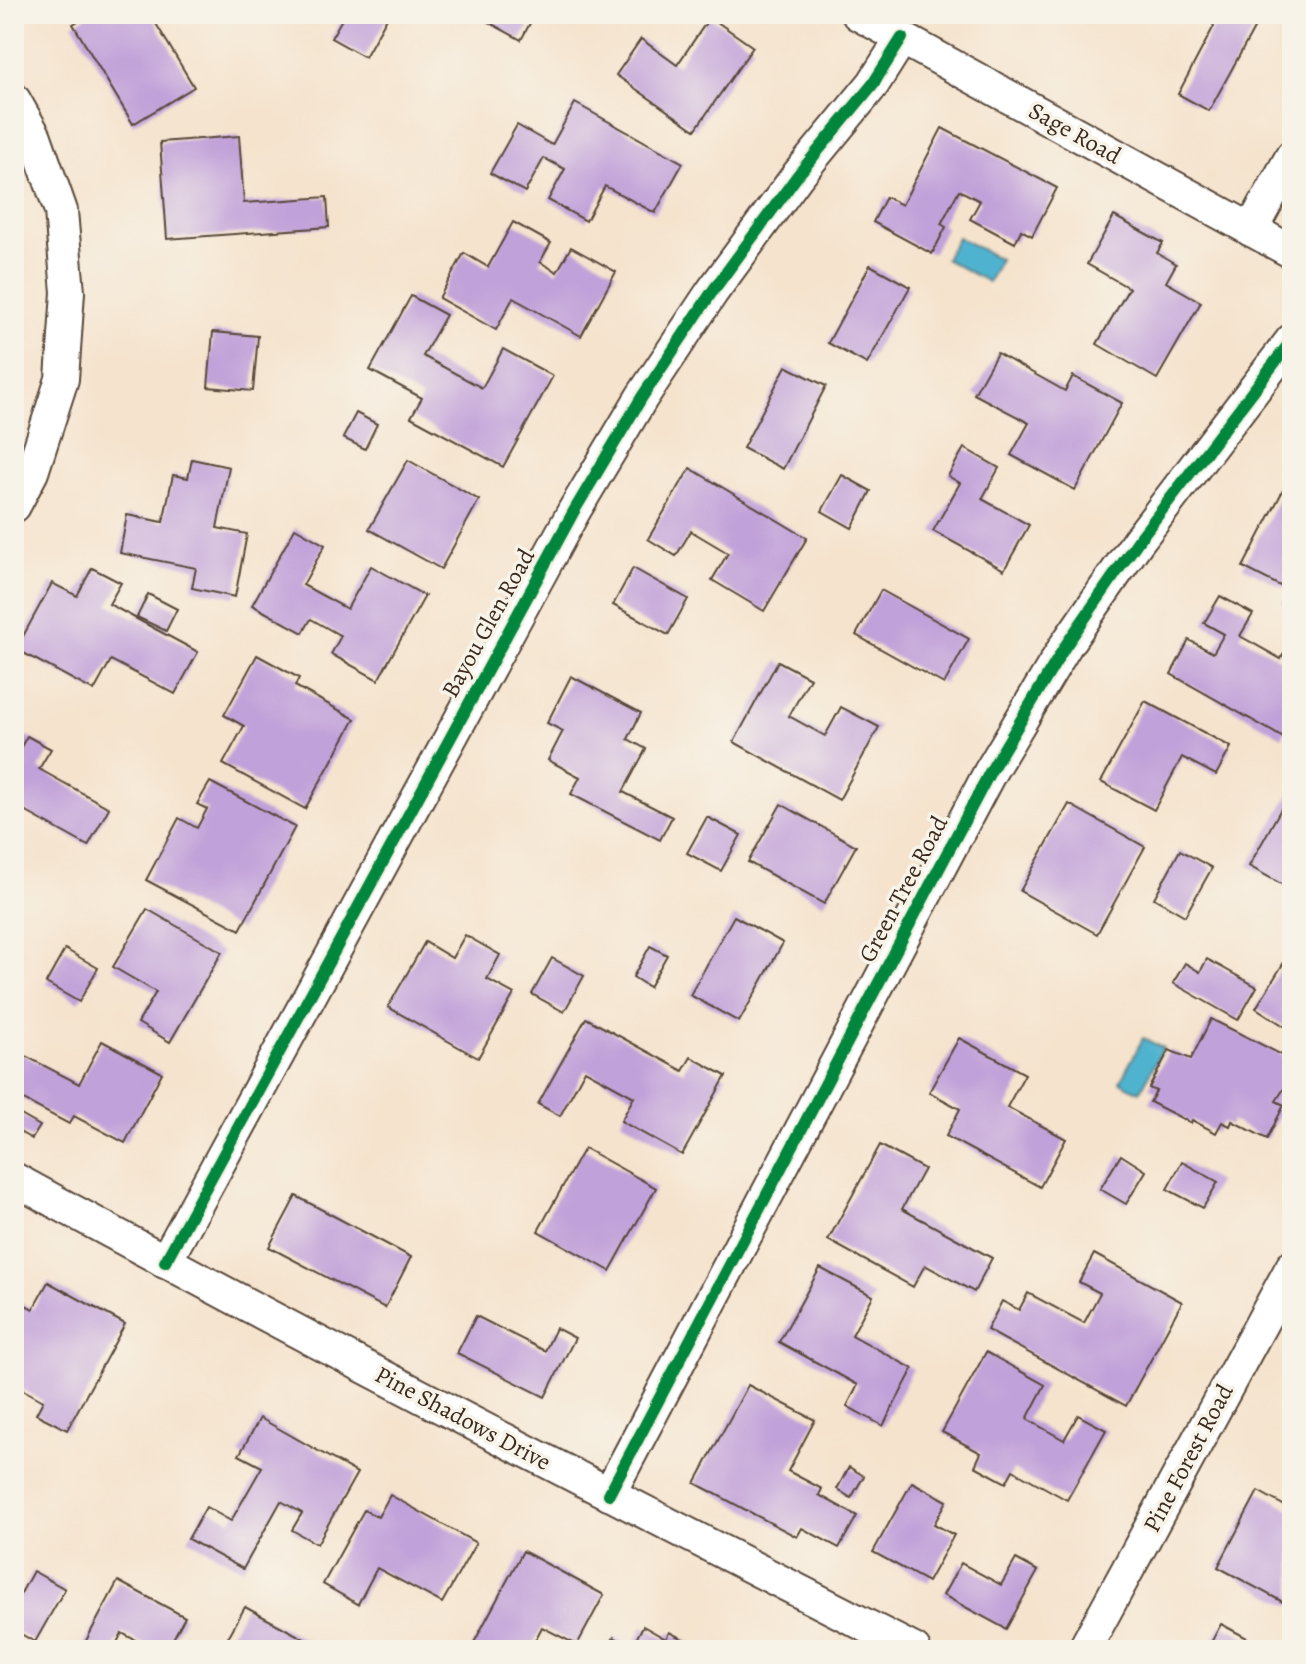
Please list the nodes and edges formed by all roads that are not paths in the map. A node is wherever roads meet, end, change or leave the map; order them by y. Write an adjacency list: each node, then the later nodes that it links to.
1 (858, 14): 2 (street, Sage Road)
2 (902, 38): 5 (street, Sage Road); 10 (street, Bayou Glen Road)
3 (14, 100): 8 (street)
4 (1292, 156): 5 (street)
5 (1251, 230): 6 (street, Sage Road)
6 (1292, 252)
7 (1292, 340): 12 (street, Green Tree Road)
8 (14, 506)
9 (14, 1179): 10 (street, Pine Shadows Drive)
10 (165, 1262): 12 (street, Pine Shadows Drive)
11 (1292, 1267): 14 (street, Pine Forest Road)
12 (609, 1494): 13 (street, Pine Shadows Drive)
13 (914, 1650)
14 (1084, 1650)

